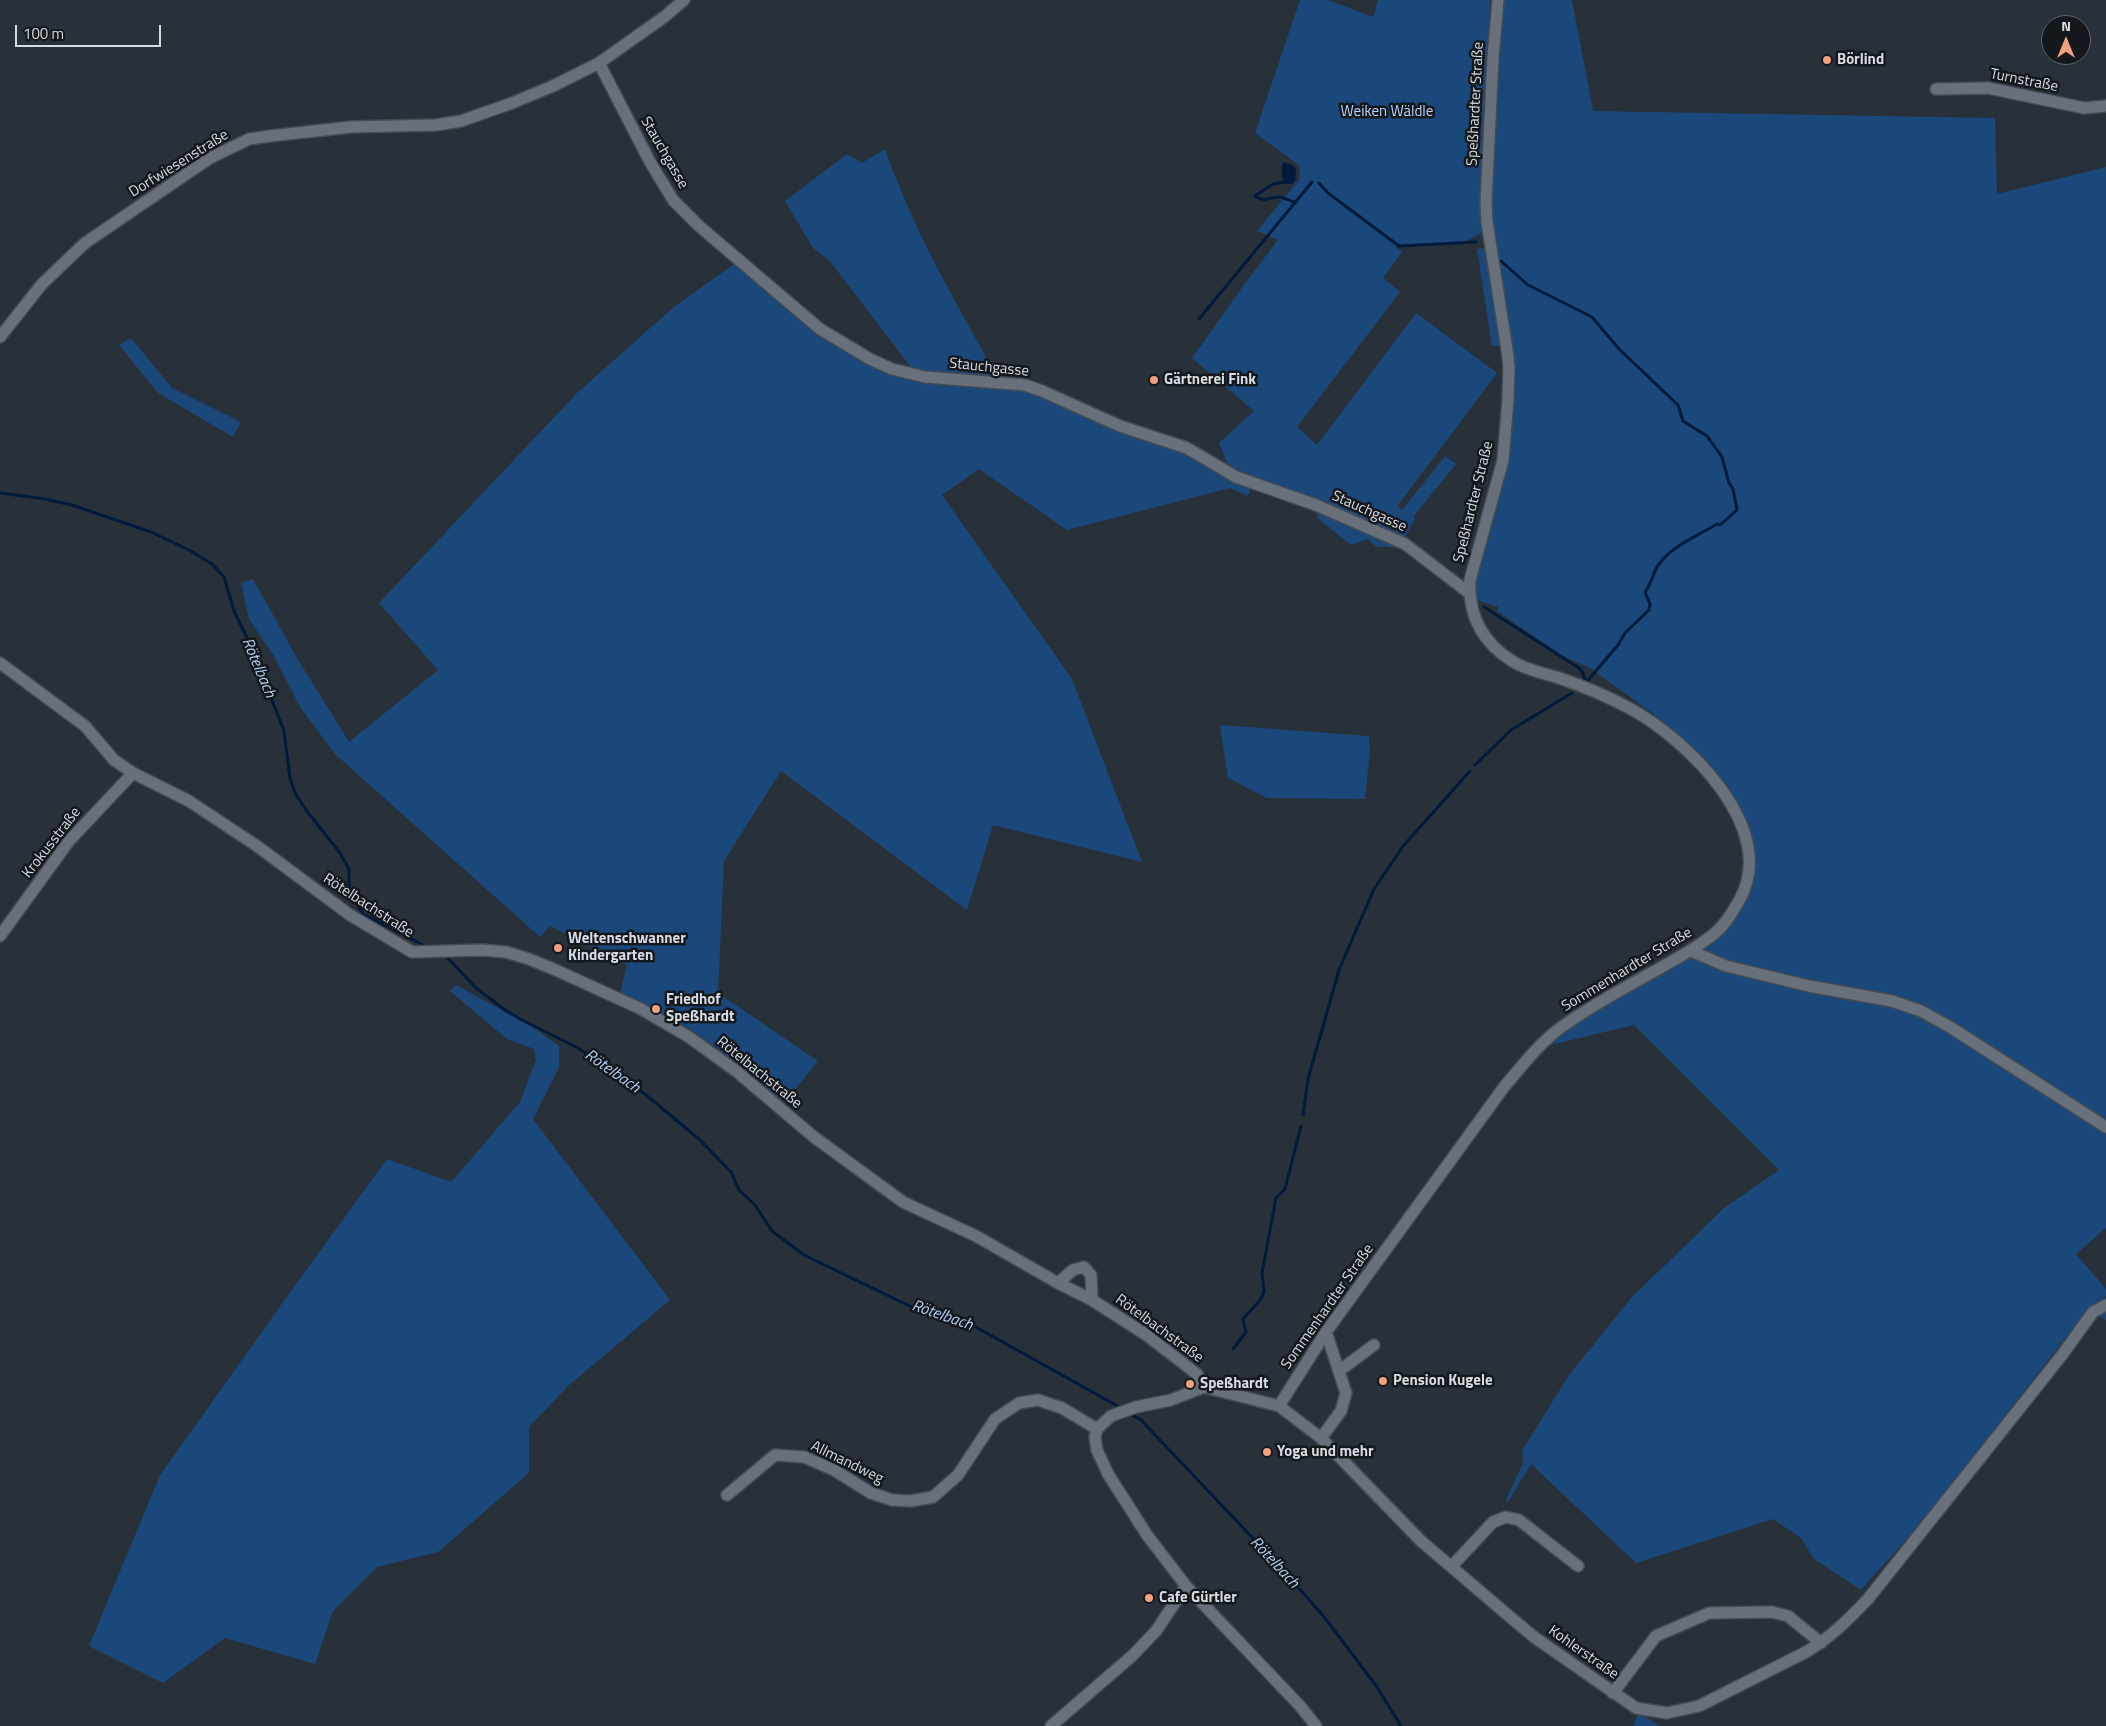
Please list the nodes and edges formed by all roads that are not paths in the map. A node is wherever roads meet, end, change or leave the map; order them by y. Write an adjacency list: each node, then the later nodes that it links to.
1 (684, 0): 3 (street, Dorfwiesenstraße)
2 (1498, 0): 7 (street, Speßhardter Straße)
3 (599, 63): 6 (street, Dorfwiesenstraße); 7 (street, Stauchgasse)
4 (1936, 89): 5 (street, Turnstraße)
5 (2106, 106)
6 (0, 337)
7 (1469, 593): 10 (street, Speßhardter Straße)
8 (0, 663): 9 (street, Rötelbachstraße)
9 (133, 773): 11 (street, Krokusstraße); 14 (street, Rötelbachstraße)
10 (1748, 839): 12 (street, Sommenhardter Straße)
11 (0, 936)
12 (1691, 951): 13 (street); 17 (street, Sommenhardter Straße)
13 (2106, 1128)
14 (1058, 1283): 15 (street, Rötelbachstraße); 15 (street, Rötelbachstraße)
15 (1092, 1300): 20 (street, Rötelbachstraße)
16 (2106, 1305): 28 (street, Kohlerstraße)
17 (1326, 1332): 19 (street); 21 (street, Sommenhardter Straße)
18 (1374, 1345): 19 (street)
19 (1338, 1371): 23 (street)
20 (1204, 1387): 21 (street); 22 (street)
21 (1279, 1406): 23 (street, Kohlerstraße)
22 (1097, 1429): 24 (street, Allmandweg); 27 (street)
23 (1321, 1438): 25 (street, Kohlerstraße)
24 (727, 1495)
25 (1452, 1566): 26 (street); 29 (street, Kohlerstraße)
26 (1578, 1566)
27 (1186, 1586): 30 (street); 31 (street)
28 (1821, 1643): 29 (street, Kohlerstraße); 29 (street)
29 (1613, 1693)
30 (1051, 1726)
31 (1316, 1726)

